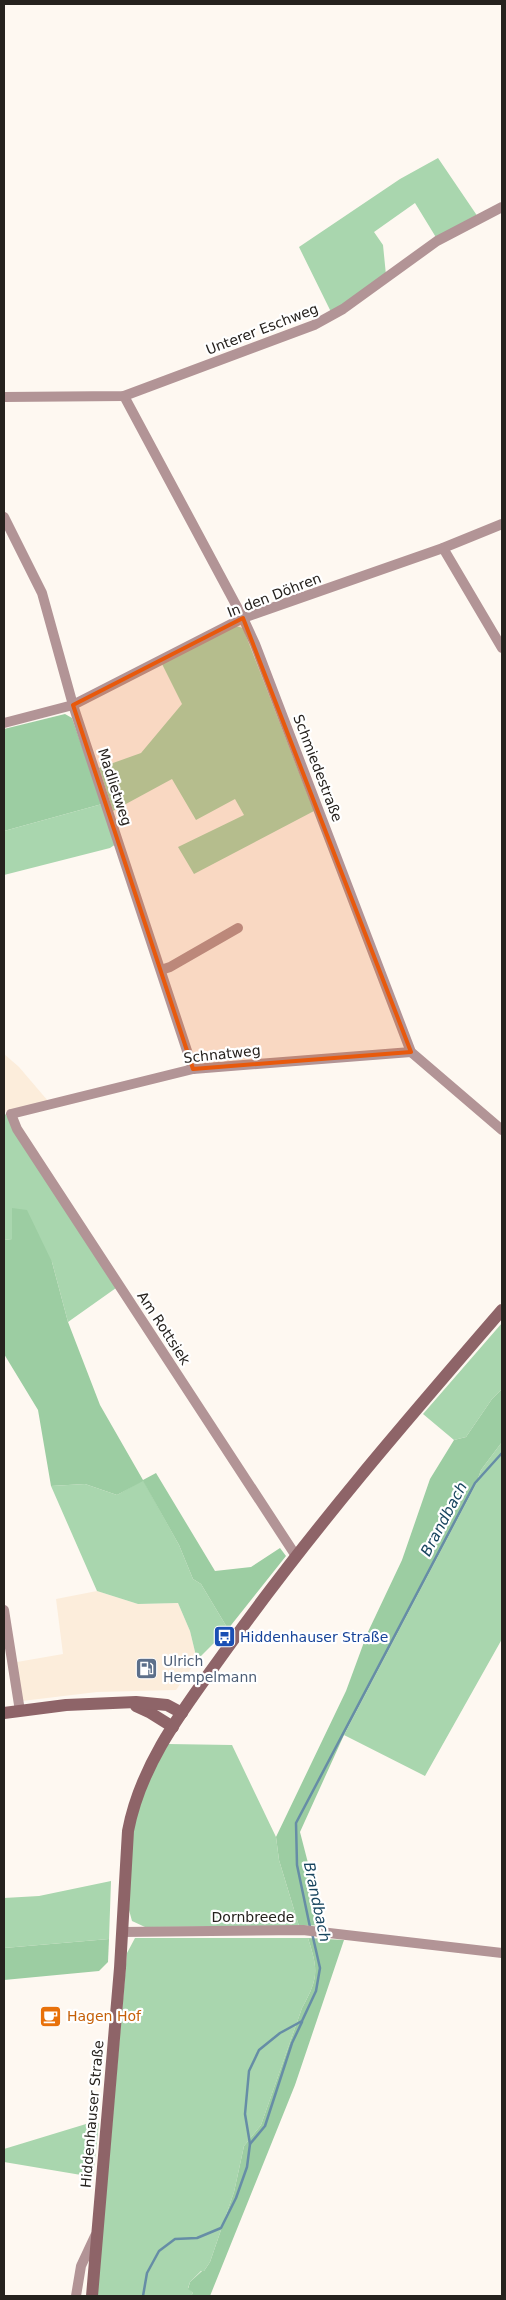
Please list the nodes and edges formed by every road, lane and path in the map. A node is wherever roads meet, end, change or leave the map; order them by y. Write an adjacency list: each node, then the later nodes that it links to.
1 (502, 207): 2 (street, Unterer Eschweg)
2 (124, 396): 3 (street, Unterer Eschweg); 7 (street, Schmiedestraße)
3 (4, 397)
4 (4, 517): 9 (street, Madlietweg)
5 (502, 524): 6 (street, In den Döhren)
6 (443, 548): 7 (street, In den Döhren); 8 (street)
7 (244, 618): 9 (street, In den Döhren); 13 (street, Schmiedestraße)
8 (502, 648)
9 (73, 705): 10 (street, In den Döhren); 12 (street, Madlietweg)
10 (4, 723)
11 (238, 928): 12 (street)
12 (161, 970): 14 (street, Madlietweg)
13 (411, 1052): 14 (street, Schnatweg); 16 (street, Schmiedestraße)
14 (194, 1069): 15 (street, Schnatweg)
15 (11, 1114): 18 (street, Am Rottsiek)
16 (502, 1130)
17 (502, 1310): 18 (main road, Hiddenhauser Straße)
18 (296, 1556): 23 (main road, Hiddenhauser Straße)
19 (4, 1610): 21 (street)
20 (108, 1703): 21 (main road); 23 (main road); 24 (main road)
21 (20, 1711): 22 (main road)
22 (4, 1713)
23 (182, 1713): 24 (main road, Hiddenhauser Straße)
24 (172, 1727): 25 (main road, Hiddenhauser Straße)
25 (122, 1932): 26 (street, Dornbreede); 27 (main road, Hiddenhauser Straße)
26 (502, 1953)
27 (97, 2231): 28 (street); 29 (main road, Hiddenhauser Straße)
28 (76, 2296)
29 (92, 2296)

